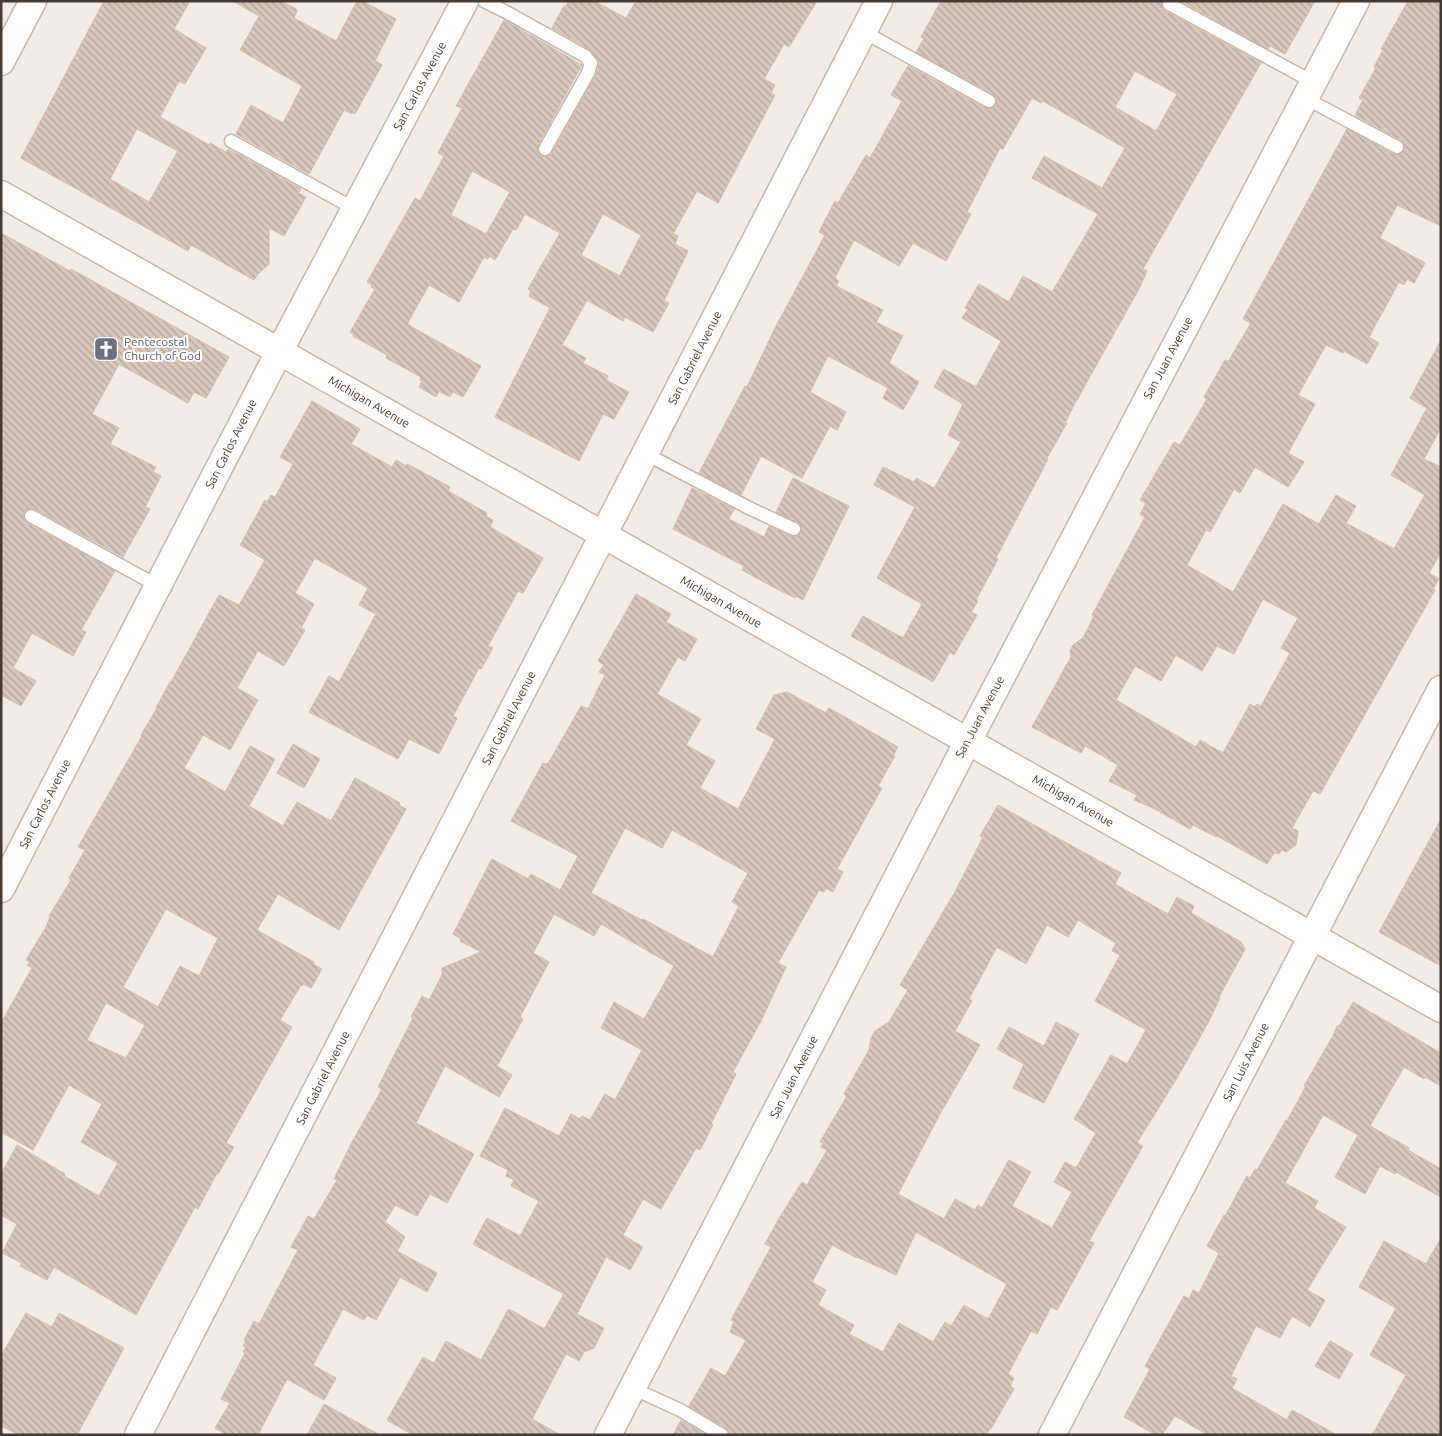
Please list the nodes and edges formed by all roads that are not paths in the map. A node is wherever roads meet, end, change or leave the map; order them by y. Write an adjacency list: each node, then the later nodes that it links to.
1 (33, 1): 8 (street)
2 (465, 1): 15 (street, San Carlos Avenue)
3 (484, 1): 13 (lane)
4 (880, 1): 7 (street, San Gabriel Avenue)
5 (1356, 1): 9 (street, San Juan Avenue)
6 (1169, 4): 9 (lane)
7 (864, 32): 10 (lane); 17 (street, San Gabriel Avenue)
8 (5, 47)
9 (1309, 90): 12 (lane); 23 (street, San Juan Avenue)
10 (989, 101)
11 (231, 141): 15 (lane)
12 (1397, 147)
13 (545, 149)
14 (1, 194): 16 (street, Michigan Avenue)
15 (355, 209): 16 (street, San Carlos Avenue)
16 (279, 352): 20 (street, Michigan Avenue); 21 (street, San Carlos Avenue)
17 (646, 454): 19 (lane); 20 (street, San Gabriel Avenue)
18 (31, 516): 21 (lane)
19 (794, 529)
20 (604, 536): 23 (street, Michigan Avenue); 28 (street, San Gabriel Avenue)
21 (158, 586): 24 (street, San Carlos Avenue)
22 (1441, 689): 25 (street, San Luis Avenue)
23 (968, 741): 25 (street, Michigan Avenue); 27 (street, San Juan Avenue)
24 (1, 889)
25 (1311, 936): 26 (street, Michigan Avenue); 31 (street, San Luis Avenue)
26 (1441, 1009)
27 (632, 1388): 29 (street, San Juan Avenue); 30 (lane)
28 (138, 1435)
29 (608, 1435)
30 (722, 1435)
31 (1052, 1435)

